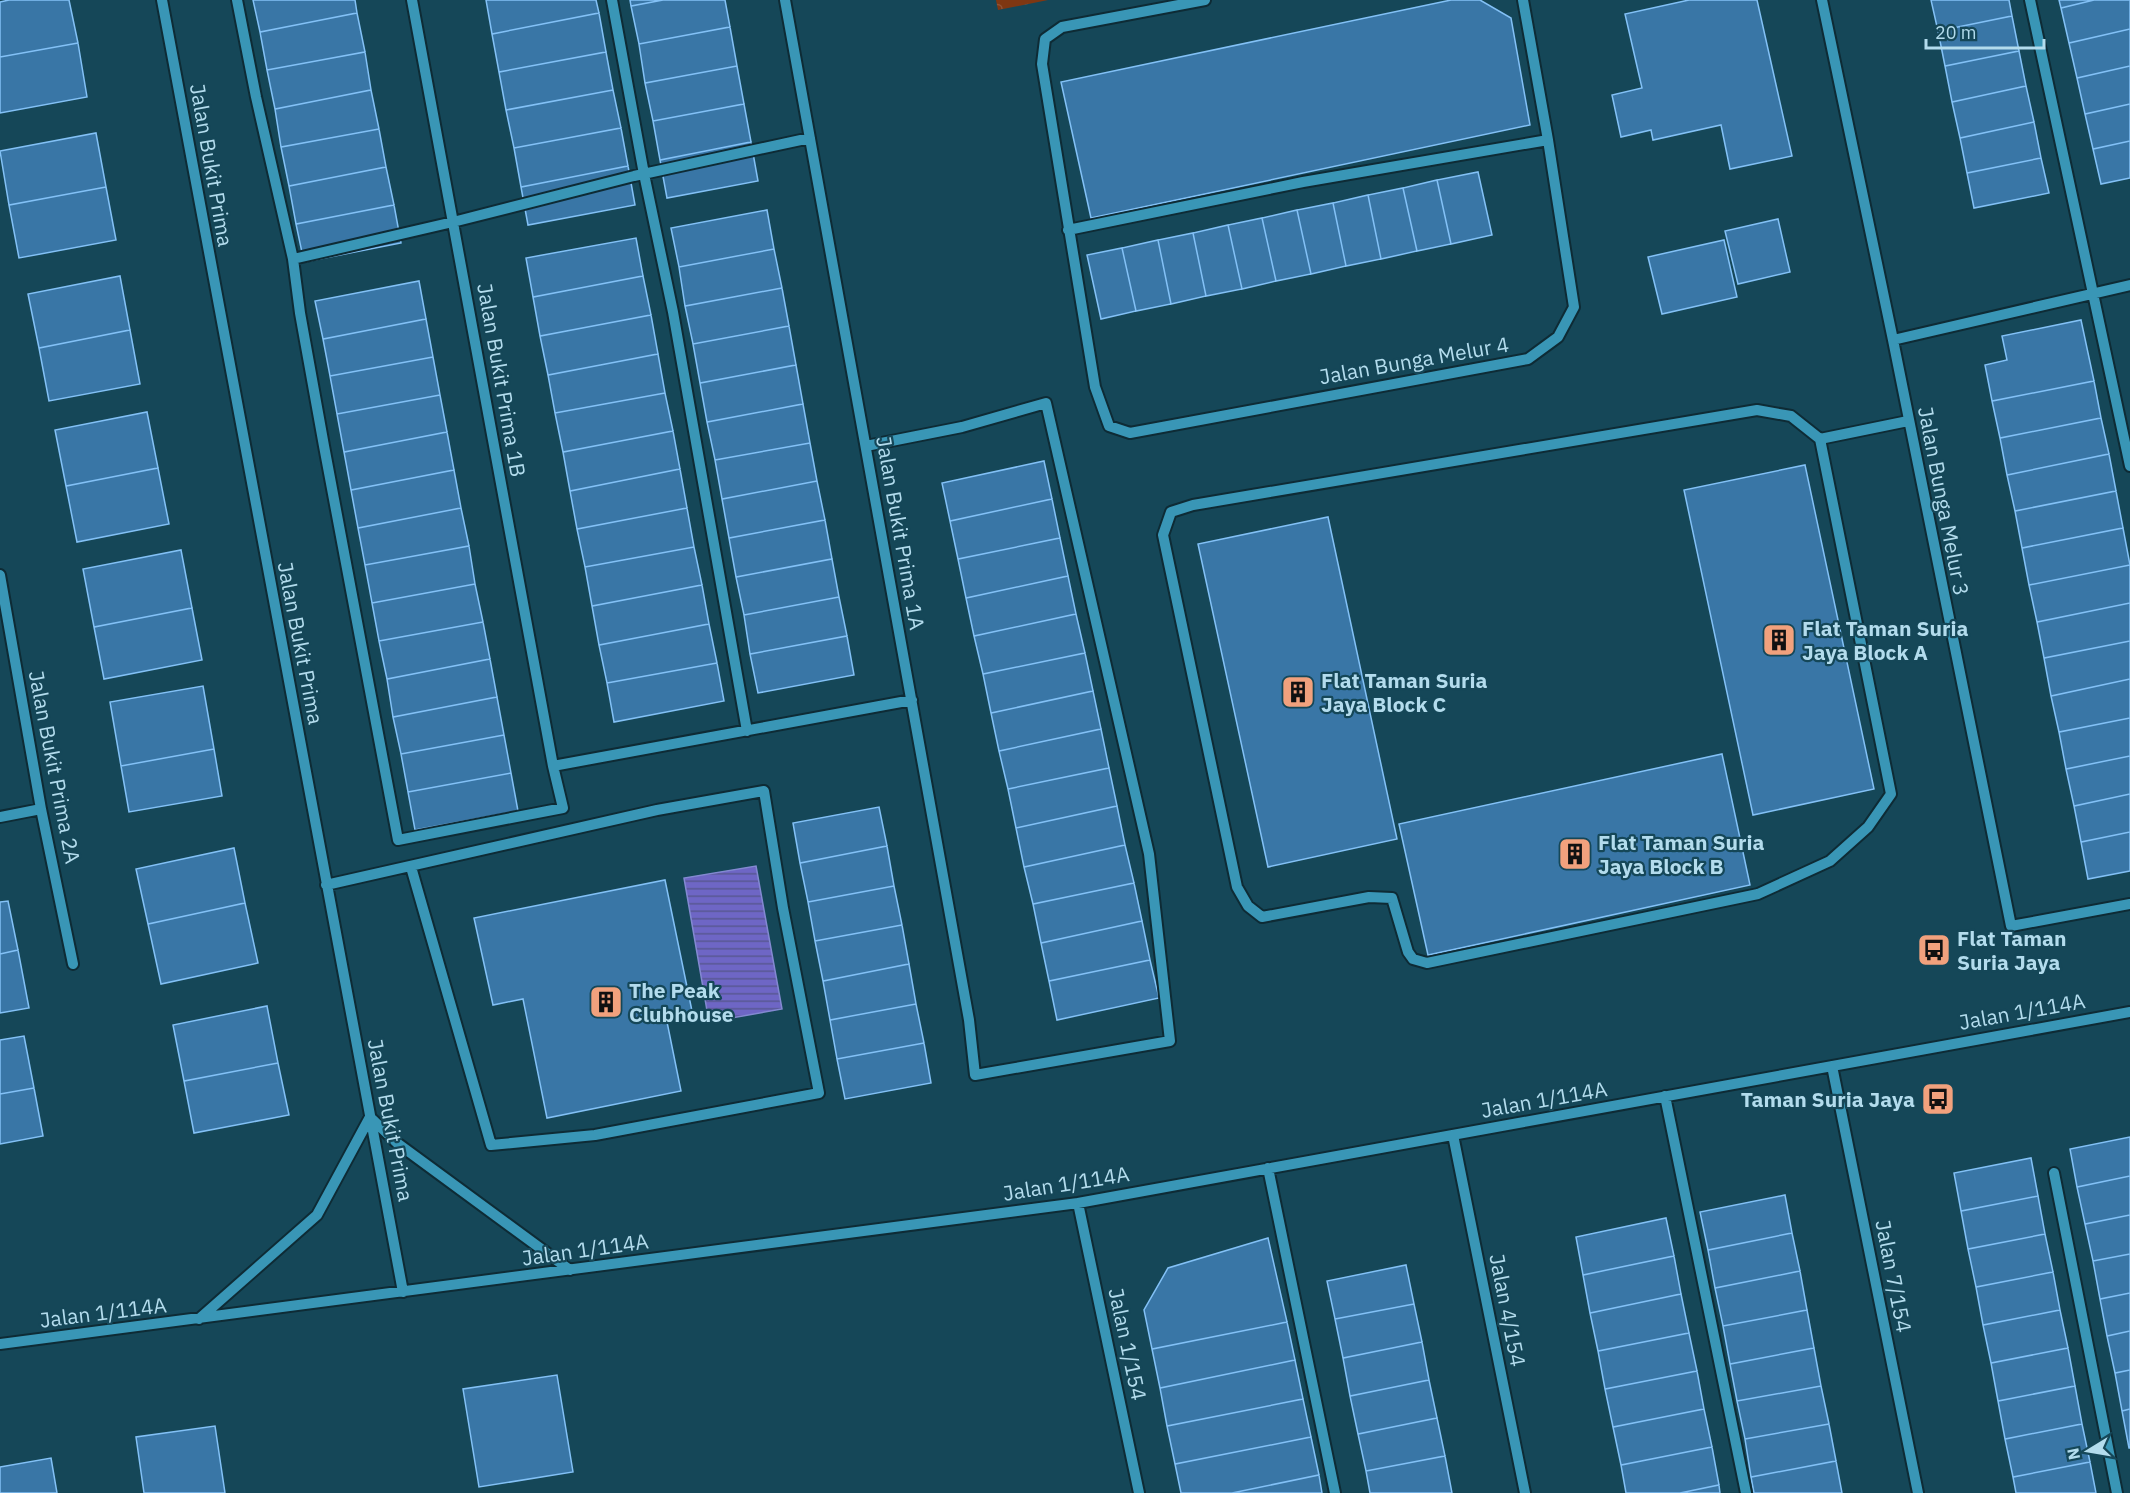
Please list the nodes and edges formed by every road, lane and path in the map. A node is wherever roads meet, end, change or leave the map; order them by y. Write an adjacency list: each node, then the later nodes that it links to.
1 (162, 0): 30 (street, Jalan Bukit Prima)
2 (237, 0): 15 (street)
3 (412, 0): 13 (street, Jalan Bukit Prima 1B)
4 (612, 0): 12 (street)
5 (785, 0): 10 (street, Jalan Bukit Prima 1A)
6 (1205, 0): 14 (street)
7 (1522, 0): 11 (street, Jalan Bunga Melur 4)
8 (1822, 0): 18 (street, Jalan Bunga Melur 3)
9 (2030, 0): 17 (street)
10 (810, 138): 12 (street); 21 (street, Jalan Bukit Prima 1A)
11 (1548, 140): 14 (street); 14 (street, Jalan Bunga Melur 4)
12 (645, 174): 13 (street); 25 (street)
13 (453, 222): 15 (street); 26 (street, Jalan Bukit Prima 1B)
14 (1068, 230)
15 (293, 259): 26 (street, Jalan Bukit Prima 1B)
16 (2130, 285): 17 (street)
17 (2093, 294): 18 (street); 22 (street)
18 (1893, 340): 19 (street, Jalan Bunga Melur 3)
19 (1908, 421): 20 (street); 31 (street, Jalan Bunga Melur 3)
20 (1820, 439): 20 (street)
21 (866, 446): 24 (street, Jalan Bukit Prima 1A); 24 (street, Jalan Bukit Prima 1A)
22 (2130, 466)
23 (0, 575): 27 (street, Jalan Bukit Prima 2A)
24 (912, 700): 25 (street)
25 (747, 731): 26 (street)
26 (553, 766)
27 (41, 809): 28 (street); 32 (street, Jalan Bukit Prima 2A)
28 (0, 817)
29 (411, 867): 29 (street); 30 (street)
30 (326, 885): 36 (street, Jalan Bukit Prima)
31 (2130, 904)
32 (73, 964)
33 (2130, 1012): 34 (street, Jalan 1/114A)
34 (1832, 1066): 35 (street, Jalan 1/114A); 49 (street, Jalan 7/154)
35 (1665, 1096): 37 (street, Jalan 1/114A); 48 (street)
36 (370, 1117): 41 (street); 42 (street, Jalan Bukit Prima); 43 (street)
37 (1453, 1135): 38 (street, Jalan 1/114A); 47 (street, Jalan 4/154)
38 (1268, 1168): 40 (street, Jalan 1/114A); 46 (street)
39 (2054, 1173): 50 (street)
40 (1078, 1203): 41 (street, Jalan 1/114A); 45 (street, Jalan 1/154)
41 (570, 1270): 42 (street, Jalan 1/114A)
42 (403, 1292): 43 (street, Jalan 1/114A)
43 (199, 1319): 44 (street, Jalan 1/114A)
44 (0, 1344)
45 (1139, 1493)
46 (1335, 1493)
47 (1525, 1493)
48 (1746, 1493)
49 (1918, 1493)
50 (2117, 1493)

